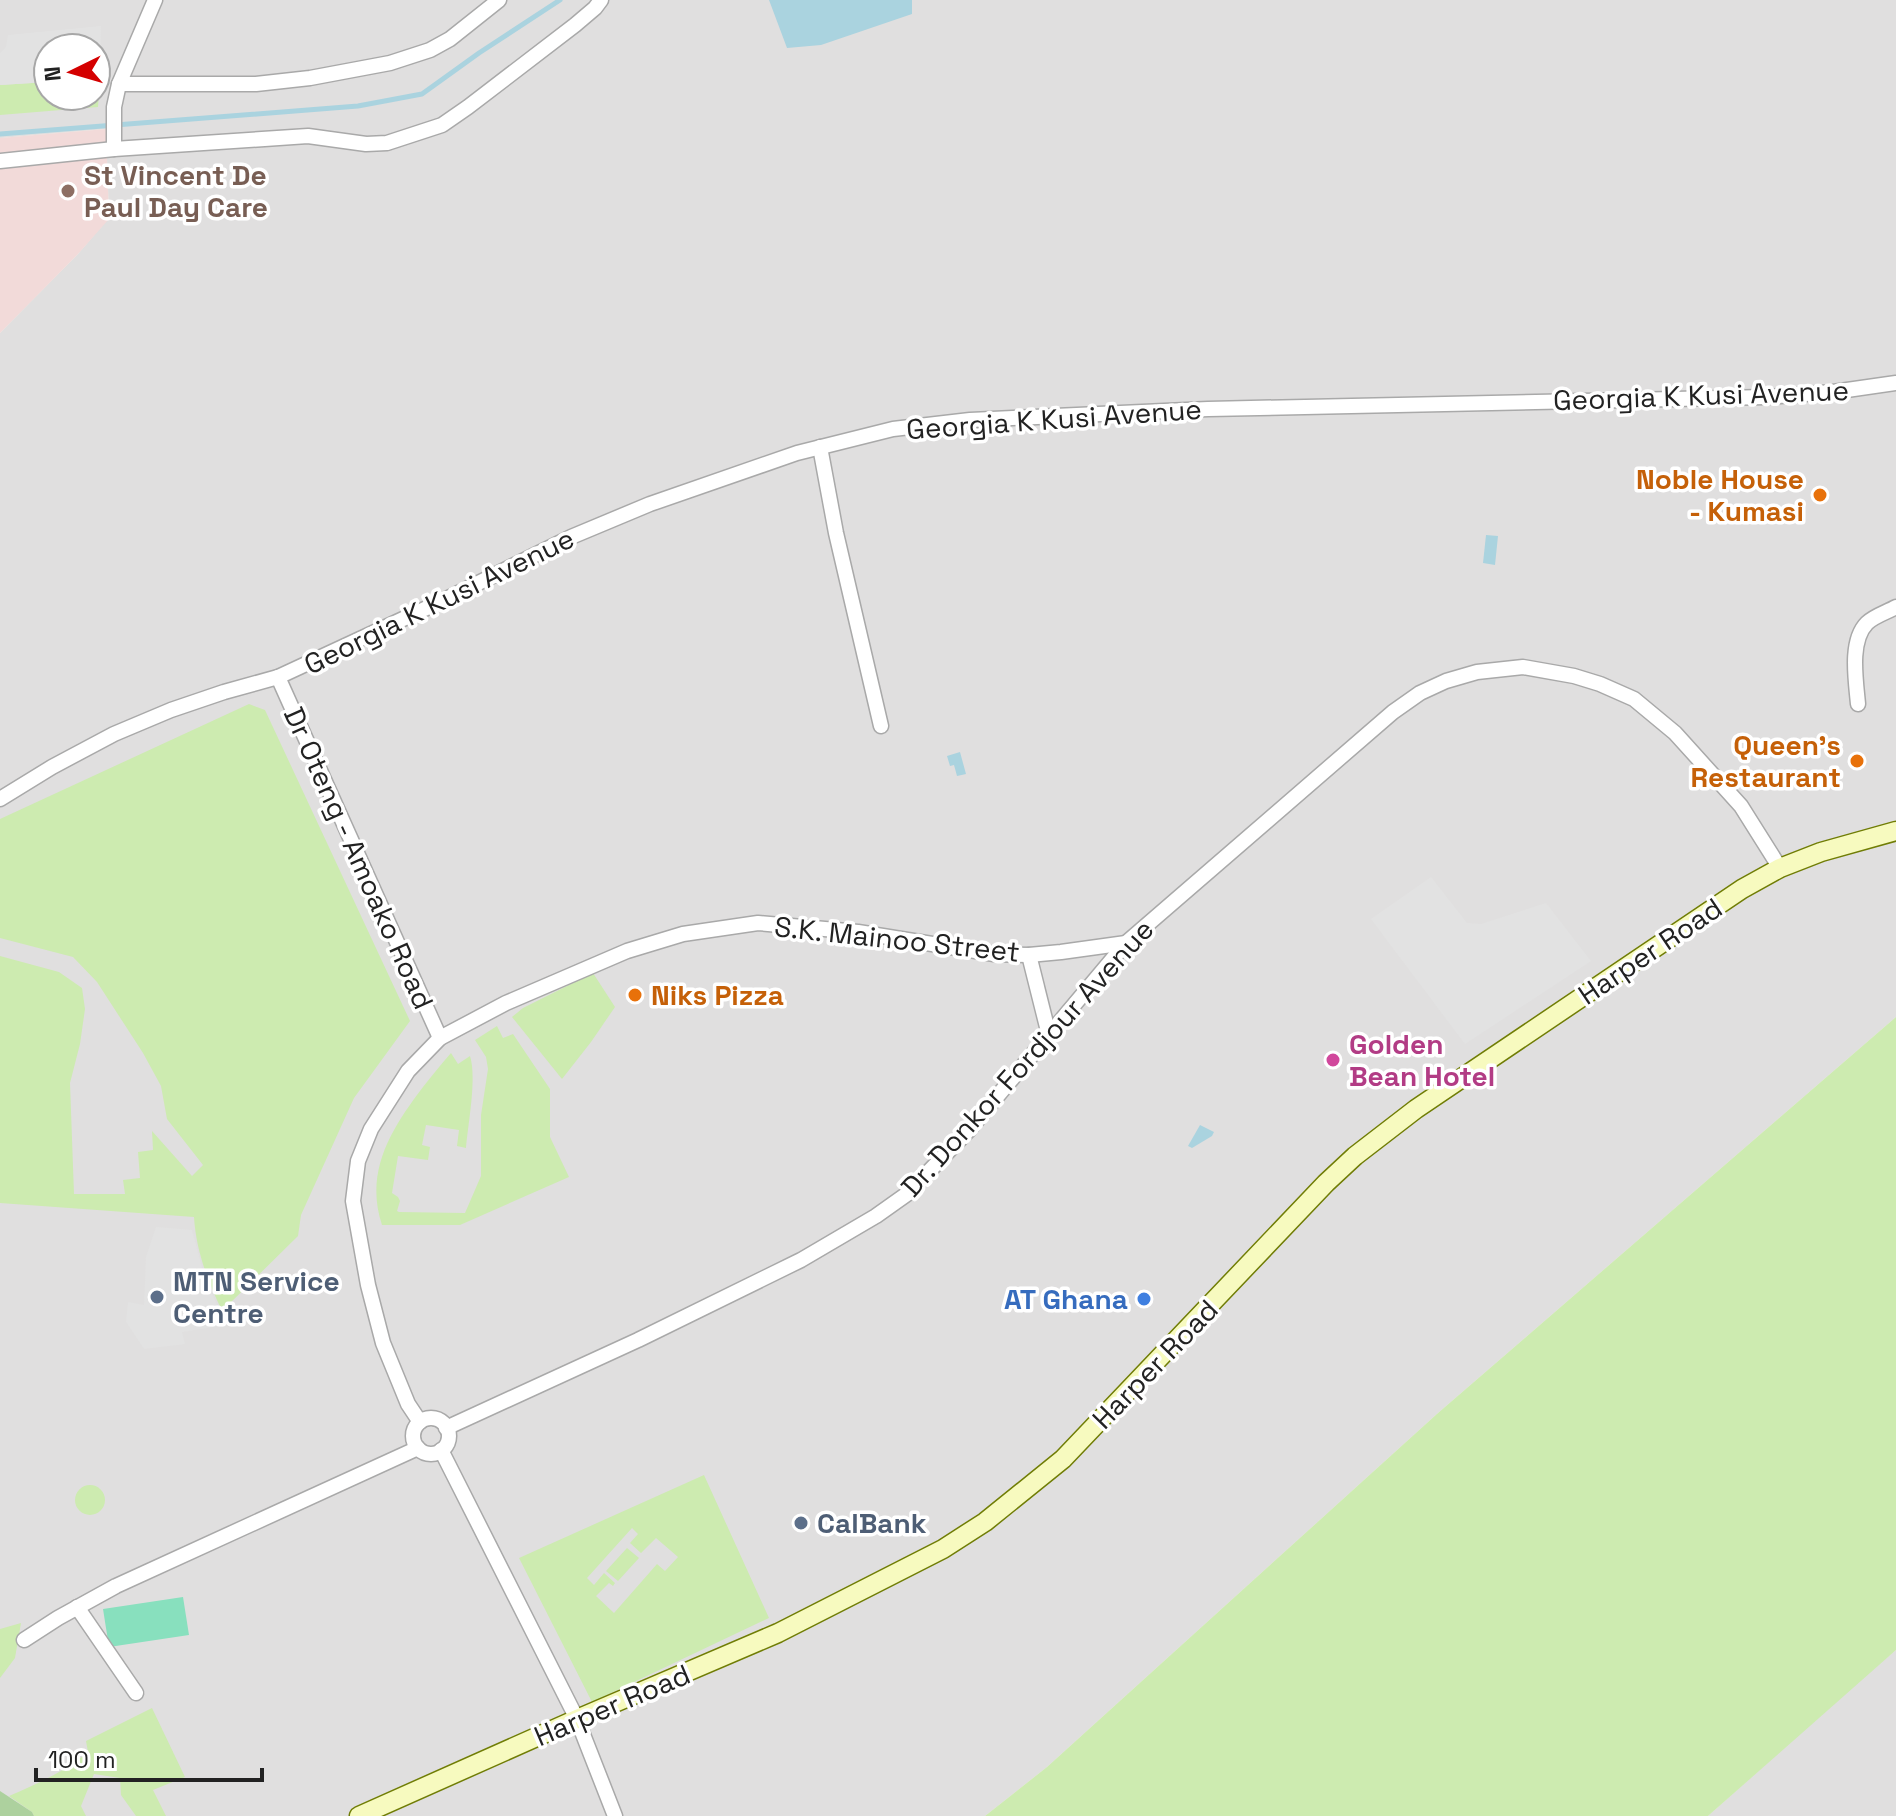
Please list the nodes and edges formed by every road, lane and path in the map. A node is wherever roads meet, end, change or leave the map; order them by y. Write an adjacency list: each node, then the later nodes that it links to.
1 (155, 0): 4 (street)
2 (499, 0): 4 (street)
3 (601, 0): 5 (street)
4 (119, 84): 5 (street)
5 (114, 143): 6 (street)
6 (0, 161)
7 (1896, 383): 8 (street, Georgia K Kusi Avenue)
8 (820, 447): 10 (street, Georgia K Kusi Avenue); 12 (street)
9 (1896, 607): 11 (street)
10 (278, 677): 13 (street, Georgia K Kusi Avenue); 19 (street, Dr Oteng - Amoako Road)
11 (1858, 704)
12 (881, 726)
13 (0, 799)
14 (1896, 831): 15 (main road, Harper Road)
15 (1780, 868): 16 (street, Dr. Donkor Fordjour Avenue); 27 (main road, Harper Road)
16 (1126, 943): 17 (street, S.K. Mainoo Street); 18 (street, Dr. Donkor Fordjour Avenue)
17 (1029, 955): 18 (street); 19 (street, S.K. Mainoo Street)
18 (1049, 1035): 21 (street, Dr. Donkor Fordjour Avenue)
19 (440, 1038): 20 (street, S.K. Mainoo Street)
20 (420, 1422): 21 (street); 22 (street)
21 (446, 1428): 23 (street)
22 (418, 1448): 23 (street); 24 (street)
23 (441, 1450): 27 (street)
24 (77, 1607): 25 (street); 26 (street)
25 (24, 1640)
26 (136, 1693)
27 (577, 1719): 28 (main road, Harper Road); 29 (street)
28 (359, 1816)
29 (615, 1816)

